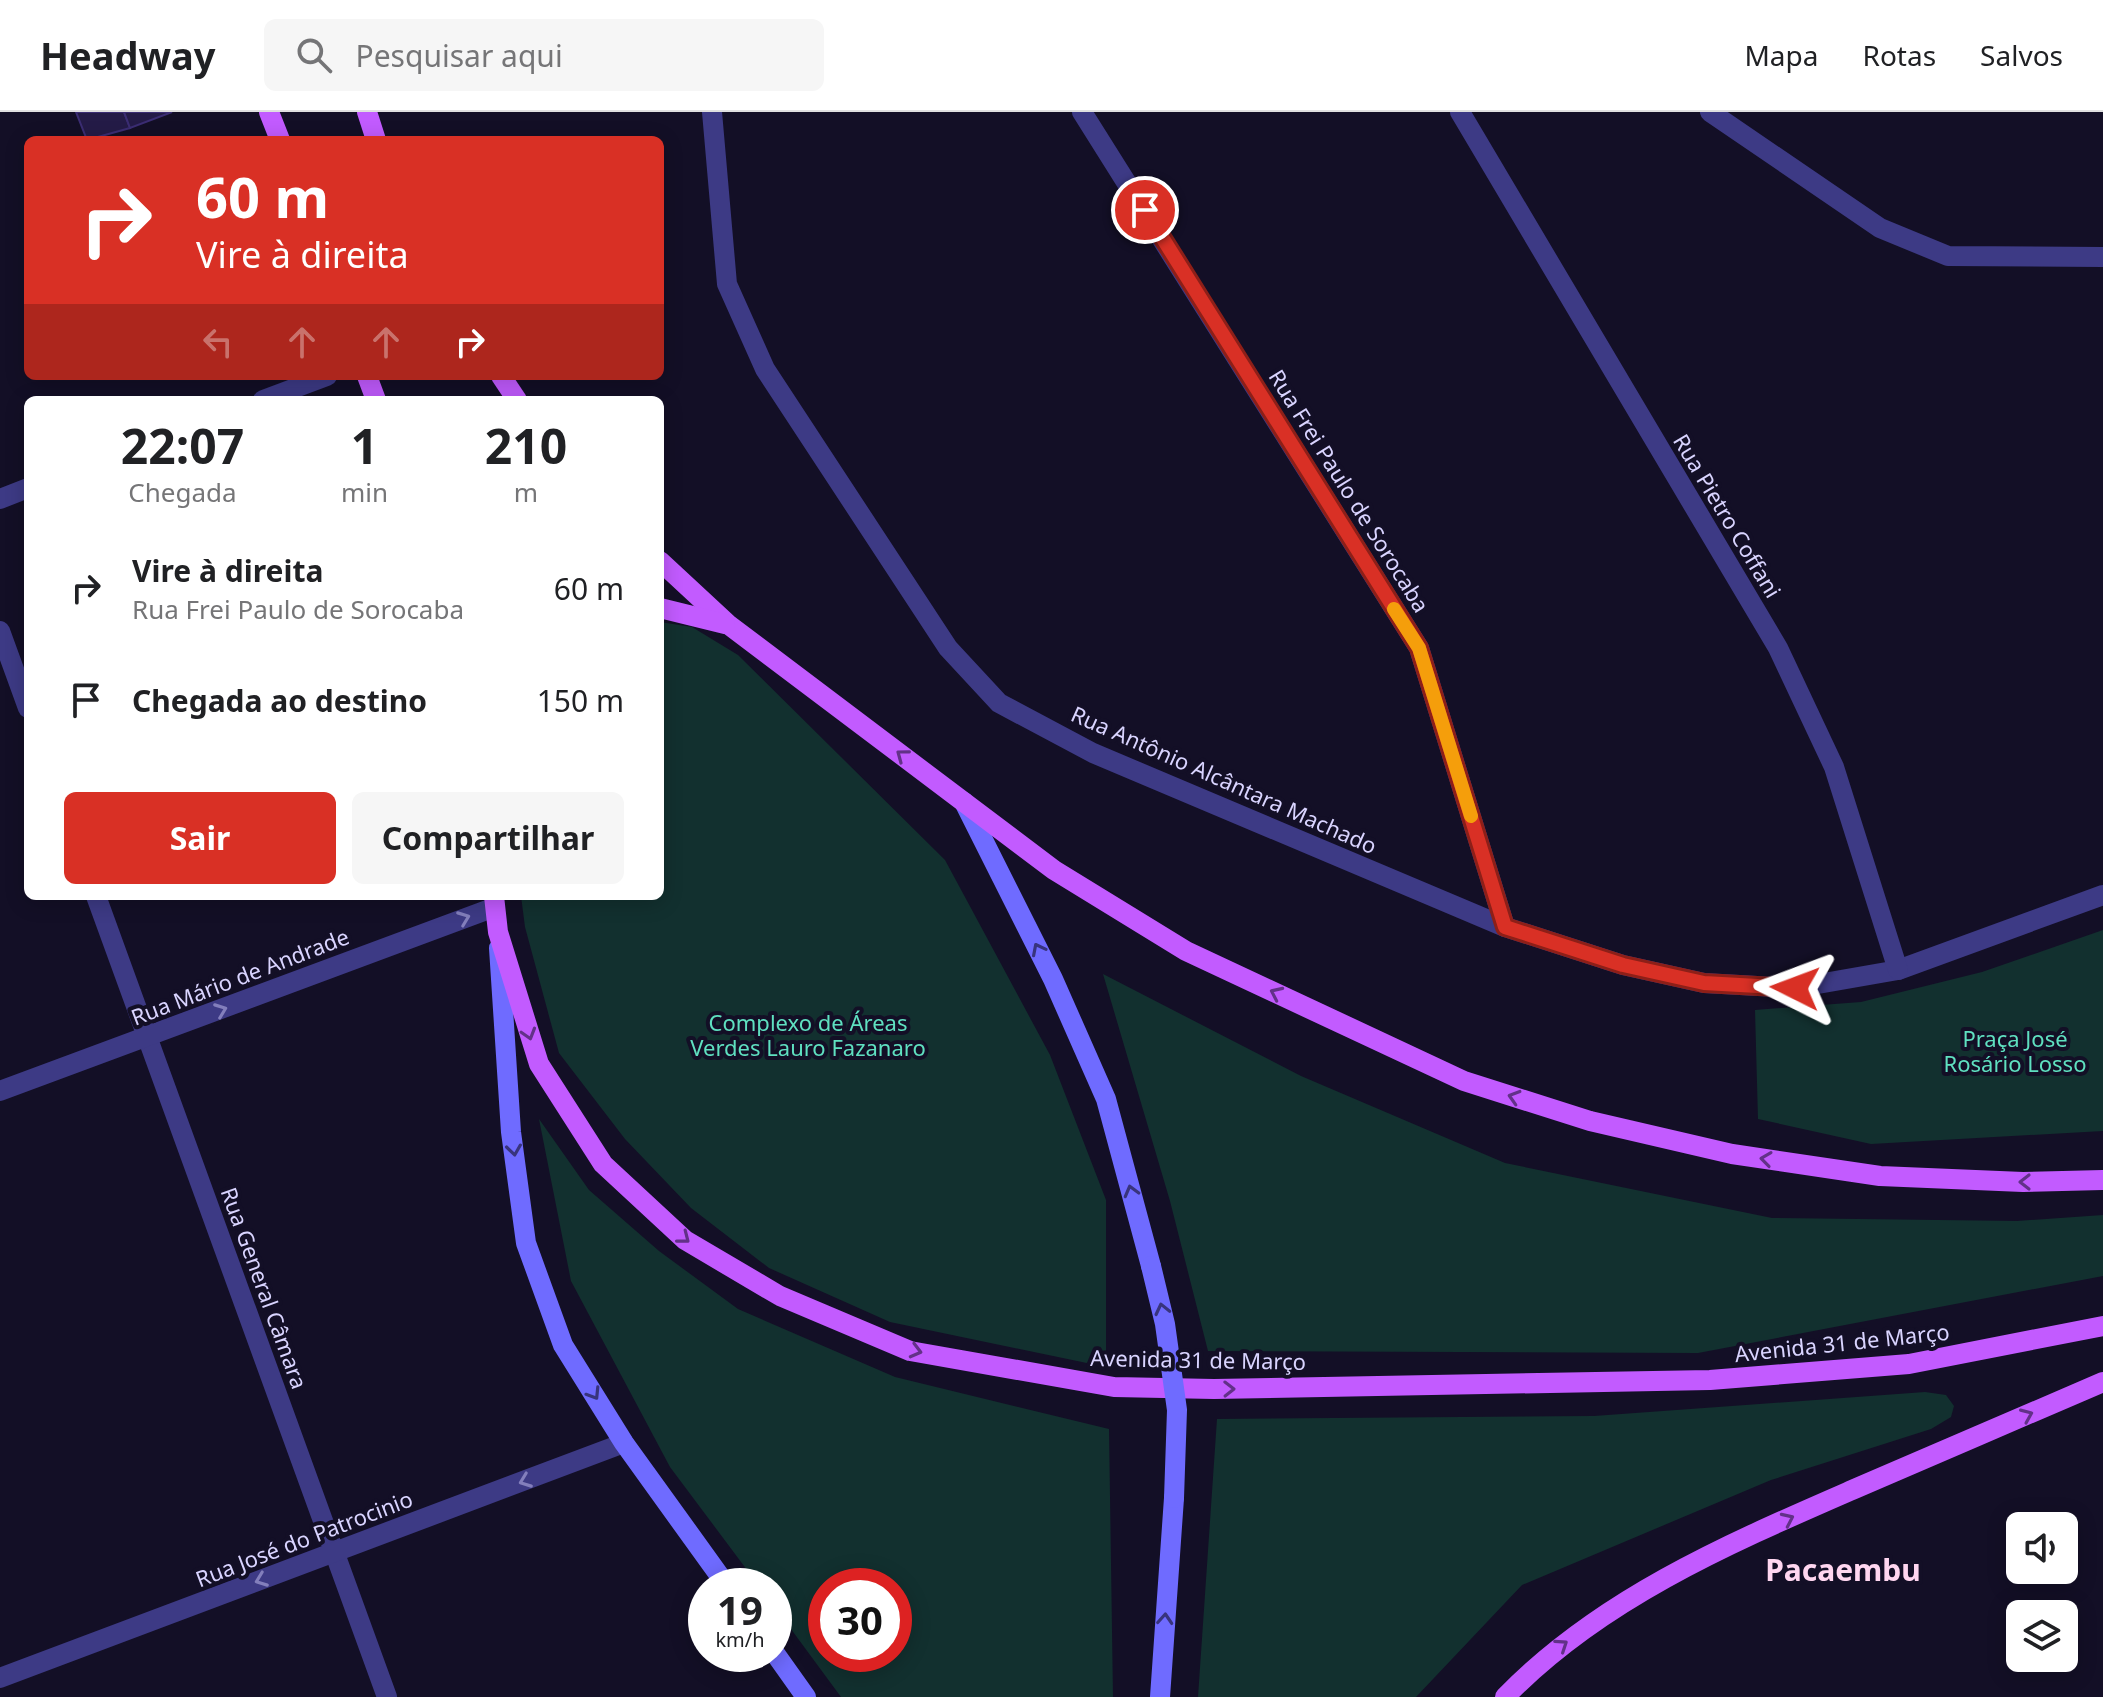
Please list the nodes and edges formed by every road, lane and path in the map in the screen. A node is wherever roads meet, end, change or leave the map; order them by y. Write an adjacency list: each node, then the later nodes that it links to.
1 (269, 112): 7 (main road)
2 (367, 112): 8 (main road)
3 (1082, 112): 23 (street, Rua Frei Paulo de Sorocaba)
4 (1460, 112): 25 (street, Rua Pietro Coffani)
5 (1710, 112): 9 (street)
6 (714, 113): 23 (street, Rua Antônio Alcântara Machado)
7 (278, 136)
8 (375, 136)
9 (2103, 257)
10 (316, 380): 11 (street)
11 (274, 396)
12 (24, 490): 13 (street)
13 (0, 499)
14 (664, 565): 16 (main road)
15 (664, 609): 16 (main road)
16 (729, 625): 19 (main road, one-way to 16)
17 (0, 631): 18 (street)
18 (24, 697)
19 (964, 802): 28 (main road, one-way to 19); 38 (main road, one-way to 19, bridge)
20 (2103, 895): 25 (street, Rua Antônio Alcântara Machado)
21 (97, 900): 26 (street, Rua General Câmara)
22 (495, 901): 24 (main road, Avenida 31 de Março); 26 (street, Rua Mário de Andrade, one-way to 22)
23 (1505, 927): 25 (street, Rua Antônio Alcântara Machado)
24 (498, 932): 29 (main road, Avenida 31 de Março, one-way to 29); 31 (main road, one-way to 31)
25 (1898, 970)
26 (148, 1038): 27 (street, Rua Mário de Andrade); 32 (street, Rua General Câmara)
27 (0, 1091)
28 (2103, 1180)
29 (2103, 1326)
30 (2103, 1382): 39 (main road, one-way to 30)
31 (624, 1443): 32 (street, Rua José do Patrocinio, one-way to 32); 33 (main road)
32 (334, 1553): 35 (street, Rua José do Patrocinio, one-way to 35); 36 (street, Rua General Câmara)
33 (714, 1568)
34 (788, 1672): 37 (main road)
35 (0, 1678)
36 (387, 1697)
37 (806, 1697)
38 (1160, 1697)
39 (1505, 1697)

